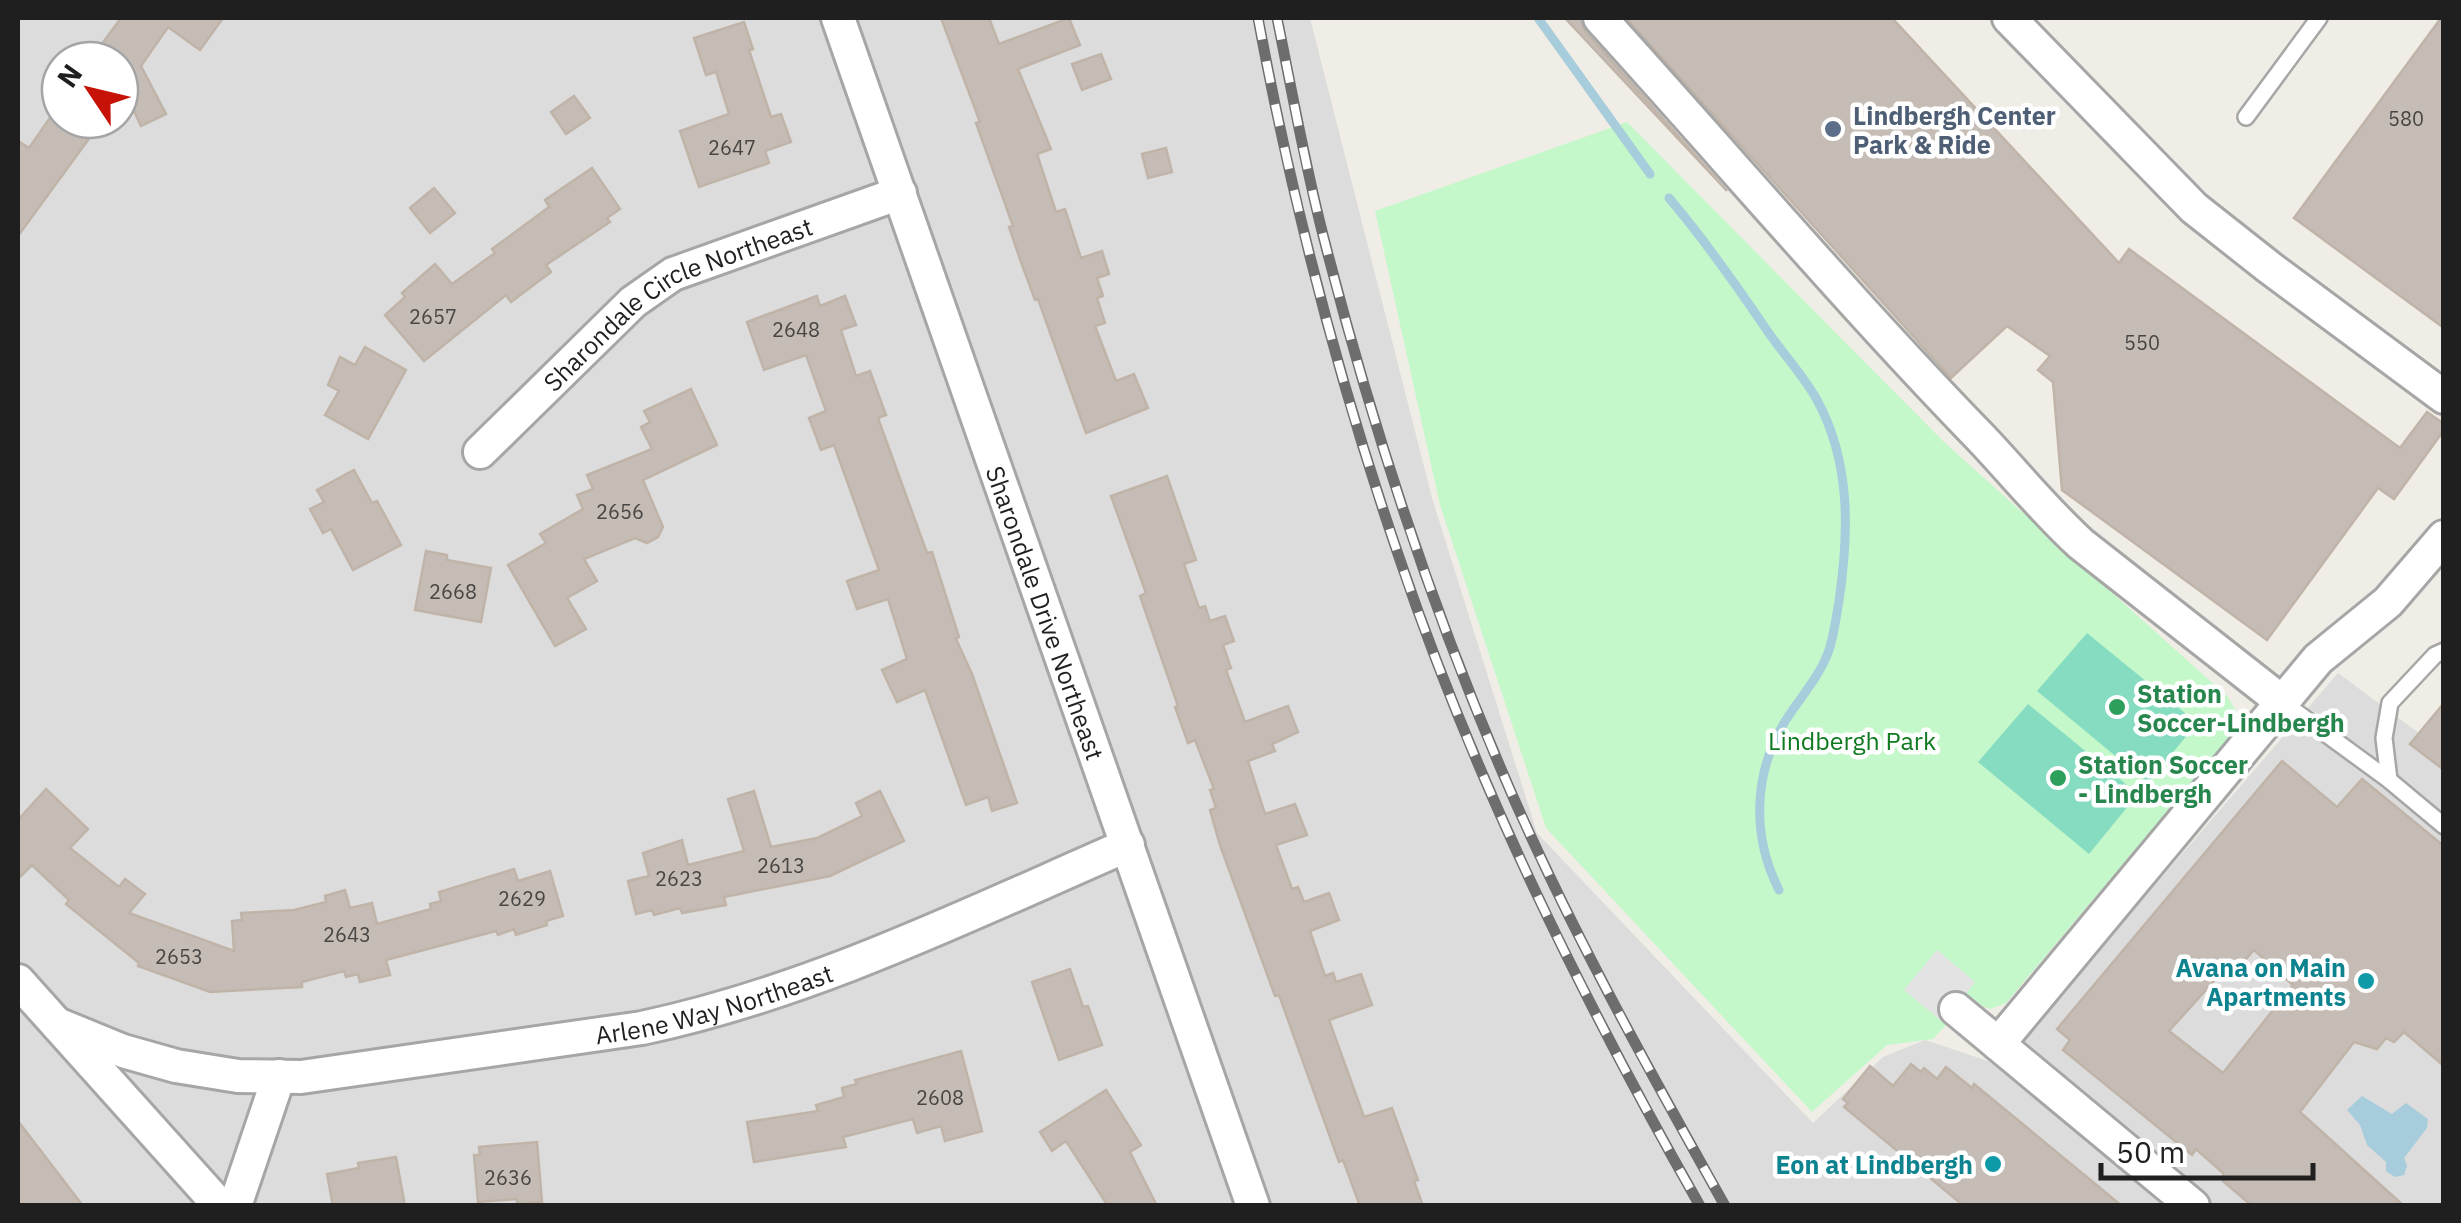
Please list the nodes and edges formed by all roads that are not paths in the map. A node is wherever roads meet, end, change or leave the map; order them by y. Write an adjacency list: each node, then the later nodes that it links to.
1 (838, 18): 6 (street, Sharondale Drive Northeast)
2 (1600, 18): 11 (street)
3 (2009, 18): 7 (street)
4 (2320, 18): 5 (lane)
5 (2246, 117)
6 (900, 193): 8 (street, Sharondale Circle Northeast); 14 (street, Sharondale Drive Northeast)
7 (2444, 397)
8 (480, 452)
9 (2435, 554): 11 (street)
10 (2444, 652): 12 (lane)
11 (2281, 701): 12 (lane); 18 (street)
12 (2389, 780): 13 (lane)
13 (2444, 826)
14 (1128, 845): 19 (street, Arlene Way Northeast); 22 (street, Sharondale Drive Northeast)
15 (18, 981): 17 (street)
16 (1956, 1009): 18 (street)
17 (57, 1024): 19 (street, Arlene Way Northeast); 20 (street)
18 (1998, 1044): 23 (street)
19 (278, 1076): 21 (street)
20 (220, 1206)
21 (234, 1206)
22 (1253, 1206)
23 (2193, 1206)

